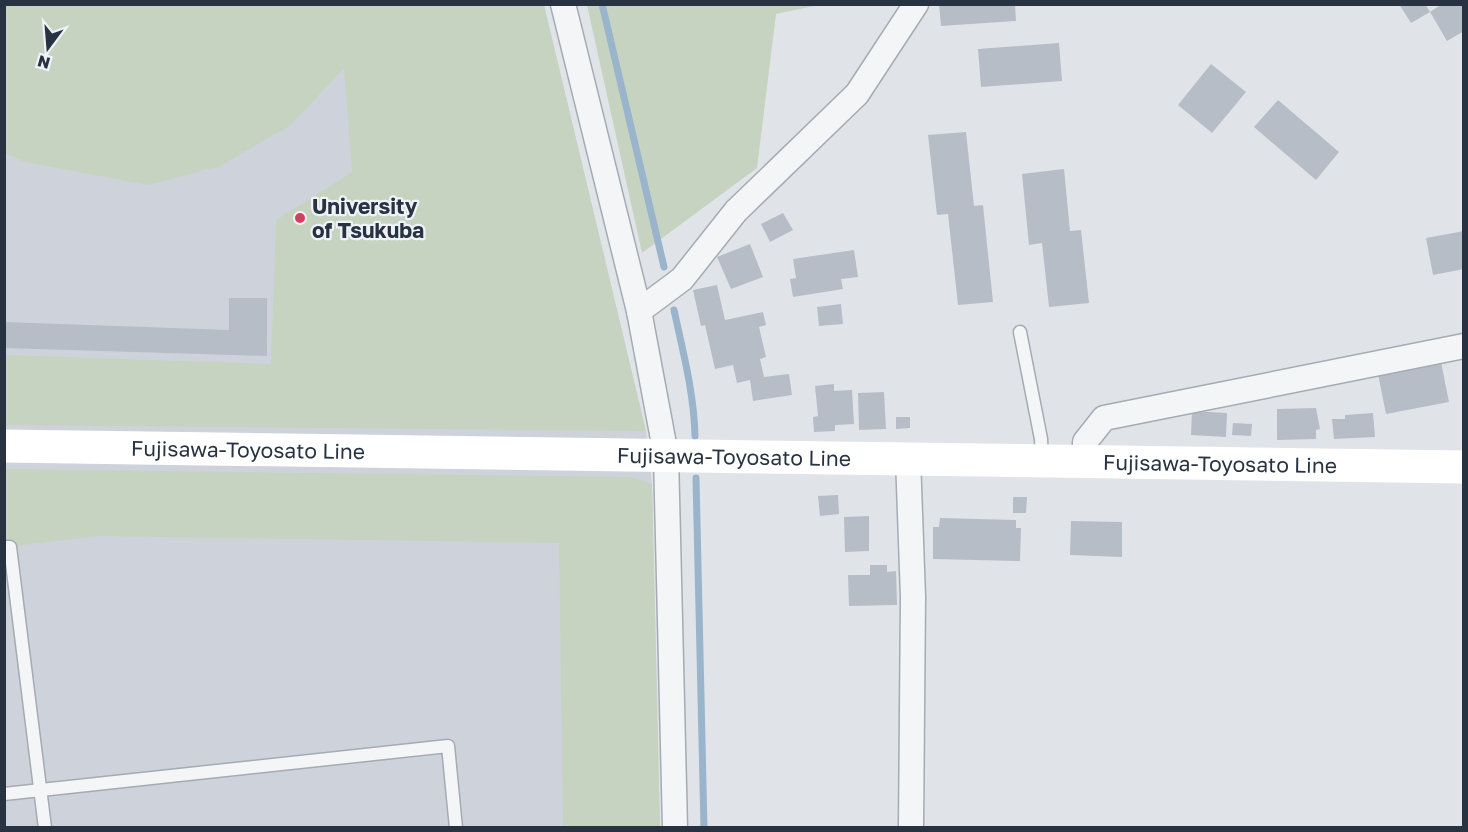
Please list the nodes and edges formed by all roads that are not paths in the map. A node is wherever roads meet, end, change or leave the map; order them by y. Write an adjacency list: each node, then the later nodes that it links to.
1 (563, 4): 3 (street)
2 (916, 4): 3 (street)
3 (639, 311): 7 (street)
4 (1020, 332): 9 (lane)
5 (1464, 346): 10 (street)
6 (4, 446): 7 (main road, Fujisawa-Toyosato Line)
7 (666, 455): 8 (main road, Fujisawa-Toyosato Line); 17 (street)
8 (908, 458): 9 (main road, Fujisawa-Toyosato Line); 18 (street)
9 (1042, 460): 10 (main road, Fujisawa-Toyosato Line)
10 (1085, 461): 11 (main road, Fujisawa-Toyosato Line)
11 (1464, 467)
12 (4, 547): 13 (lane)
13 (40, 790): 14 (lane); 15 (lane); 16 (lane)
14 (4, 794)
15 (45, 828)
16 (456, 828)
17 (675, 828)
18 (911, 828)

